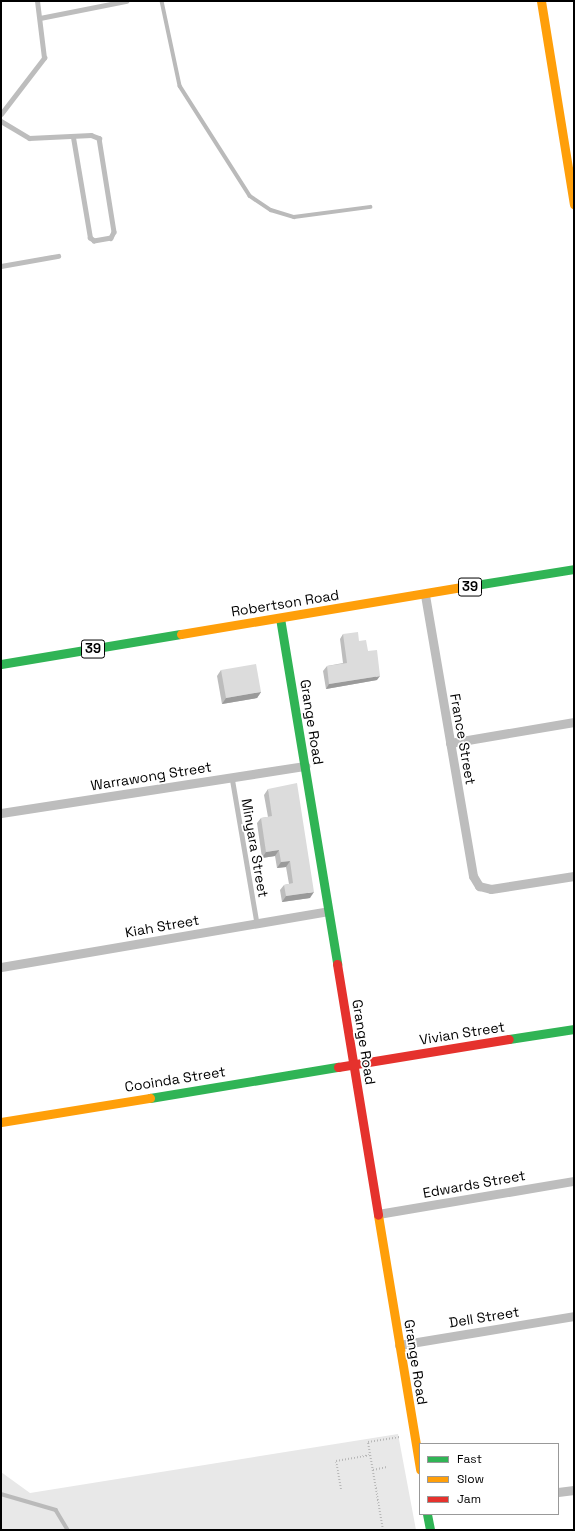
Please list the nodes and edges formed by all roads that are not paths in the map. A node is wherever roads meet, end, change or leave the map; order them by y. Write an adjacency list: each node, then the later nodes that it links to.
1 (37, 1): 4 (lane)
2 (126, 1): 4 (lane)
3 (541, 1): 8 (main road)
4 (40, 18): 5 (lane)
5 (1, 114)
6 (1, 121): 7 (lane)
7 (73, 137): 7 (lane)
8 (574, 204)
9 (58, 256): 10 (lane)
10 (1, 266)
11 (574, 569): 12 (main road, Robertson Road / 39)
12 (425, 595): 13 (main road, Robertson Road / 39); 16 (street, France Street)
13 (280, 618): 14 (main road, Robertson Road / 39); 17 (main road, Grange Road)
14 (1, 664)
15 (574, 722): 16 (street)
16 (450, 743): 20 (street, France Street)
17 (305, 766): 18 (street, Warrawong Street); 21 (main road, Grange Road)
18 (232, 777): 19 (street, Warrawong Street); 22 (lane, Minyara Street)
19 (1, 813)
20 (574, 876)
21 (328, 911): 22 (street, Kiah Street); 25 (main road, Grange Road)
22 (257, 924): 23 (street, Kiah Street)
23 (1, 967)
24 (574, 1029): 25 (main road, Vivian Street)
25 (354, 1064): 26 (main road, Cooinda Street); 28 (main road, Grange Road)
26 (1, 1122)
27 (574, 1181): 28 (street, Edwards Street)
28 (378, 1214): 30 (main road, Grange Road)
29 (574, 1316): 30 (street, Dell Street)
30 (400, 1345): 31 (main road, Grange Road)
31 (419, 1464)
32 (574, 1490): 33 (street)
33 (559, 1492)
34 (428, 1515): 35 (main road)
35 (430, 1530)

